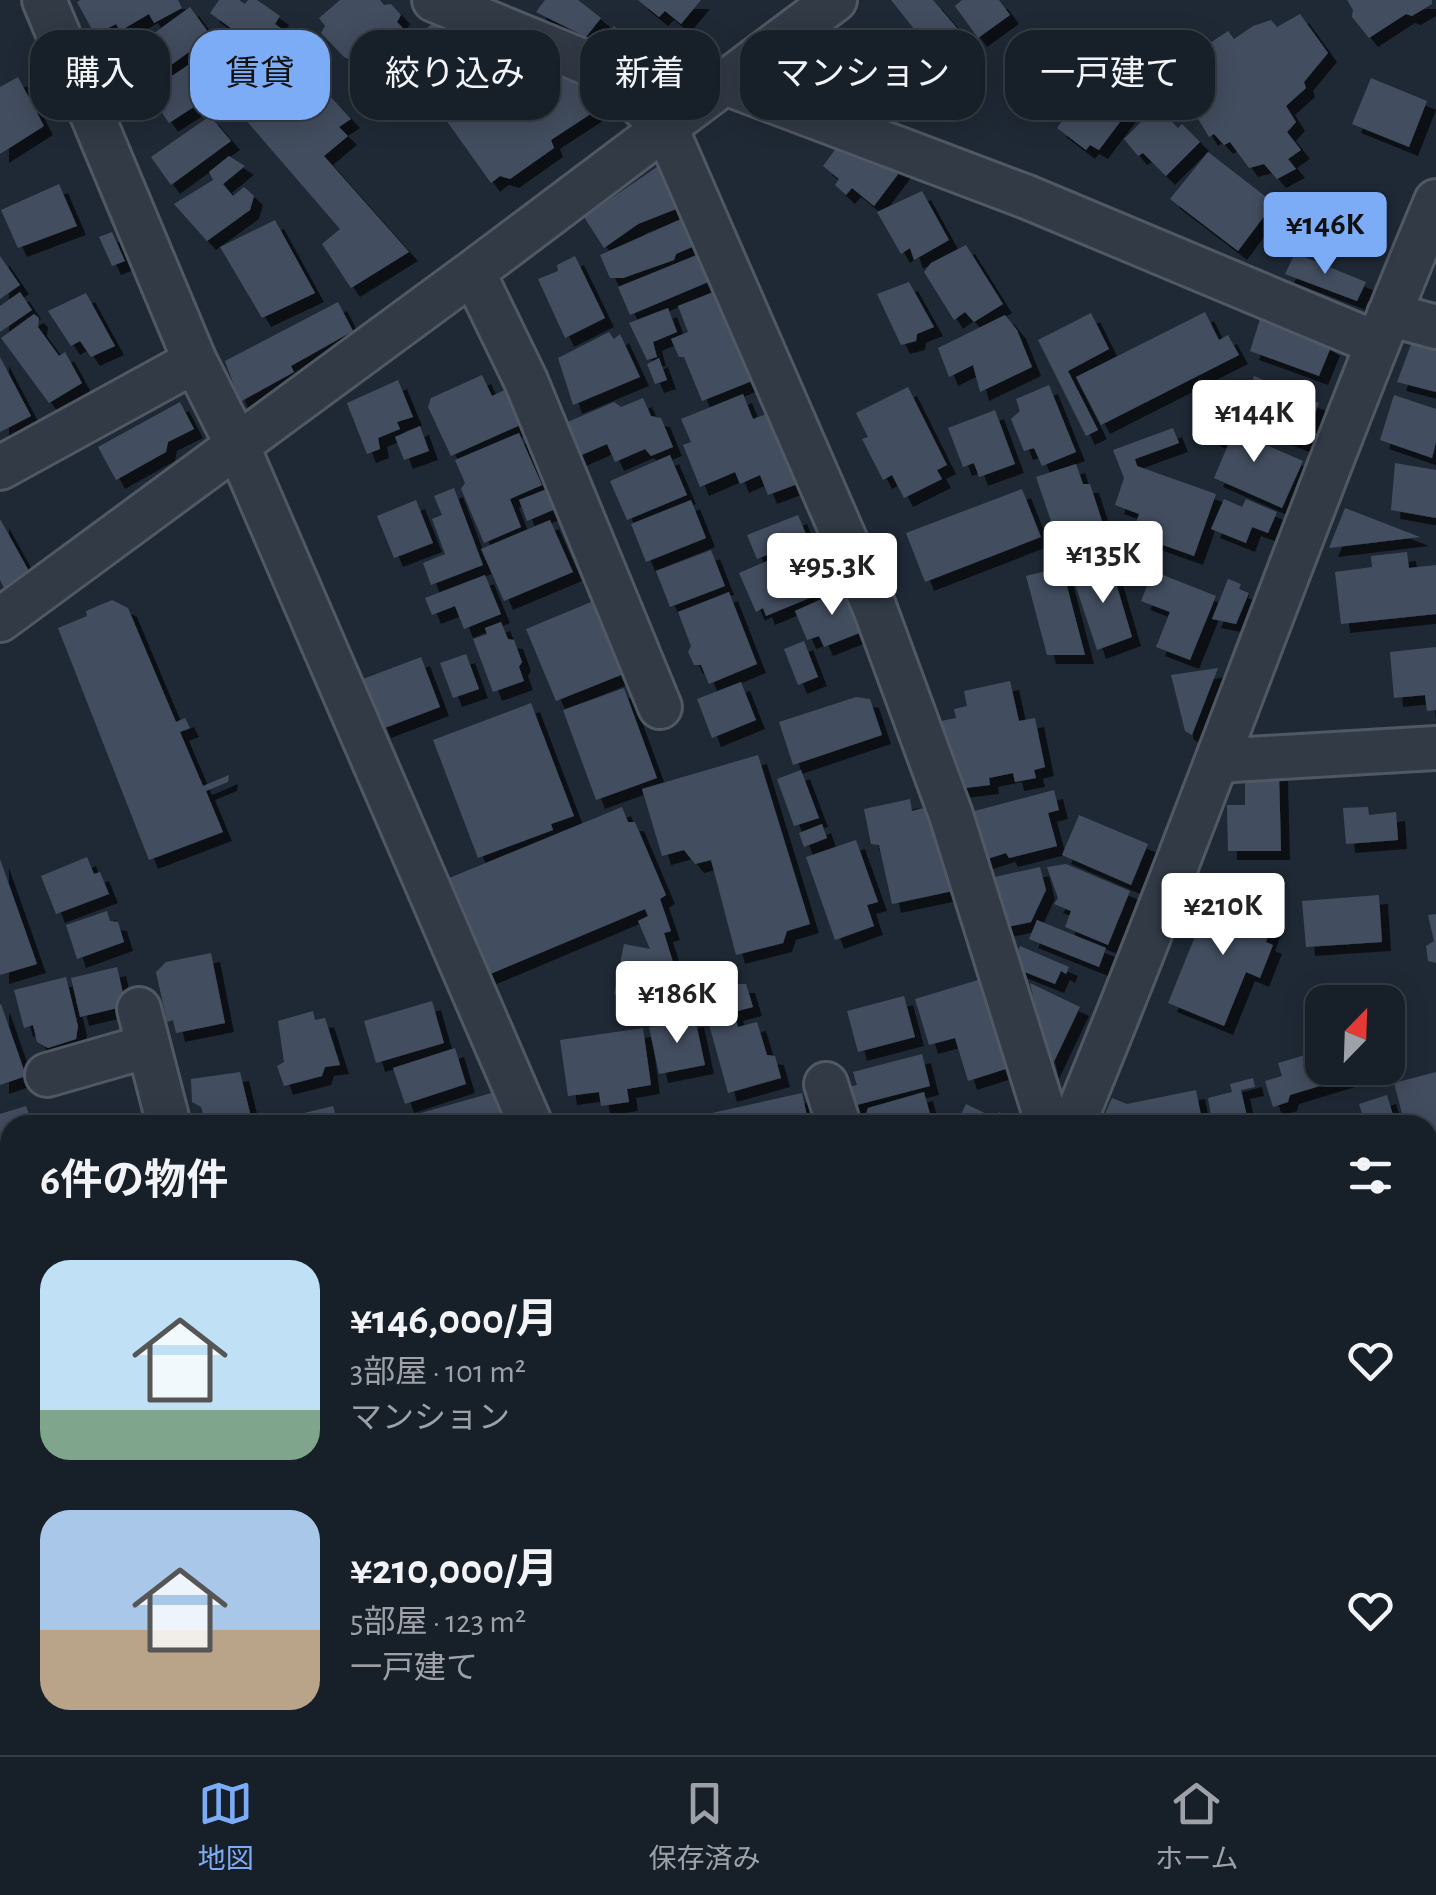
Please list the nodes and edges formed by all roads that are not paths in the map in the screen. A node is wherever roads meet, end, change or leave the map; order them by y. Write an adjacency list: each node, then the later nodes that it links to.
1 (44, 0): 10 (street)
2 (434, 0): 5 (street)
3 (835, 0): 4 (street)
4 (725, 82): 5 (street); 9 (street)
5 (666, 128): 7 (street); 22 (street)
6 (1436, 201): 9 (street)
7 (473, 272): 11 (street); 14 (street)
8 (1436, 328): 9 (street)
9 (1382, 329): 16 (street)
10 (195, 361): 11 (street); 12 (street)
11 (238, 447): 13 (street); 20 (street)
12 (0, 468)
13 (0, 620)
14 (660, 707)
15 (1436, 748): 16 (street)
16 (1216, 764): 23 (street)
17 (47, 1075): 19 (street)
18 (826, 1084): 21 (street)
19 (165, 1115)
20 (527, 1115)
21 (836, 1115)
22 (1045, 1115)
23 (1077, 1115)

